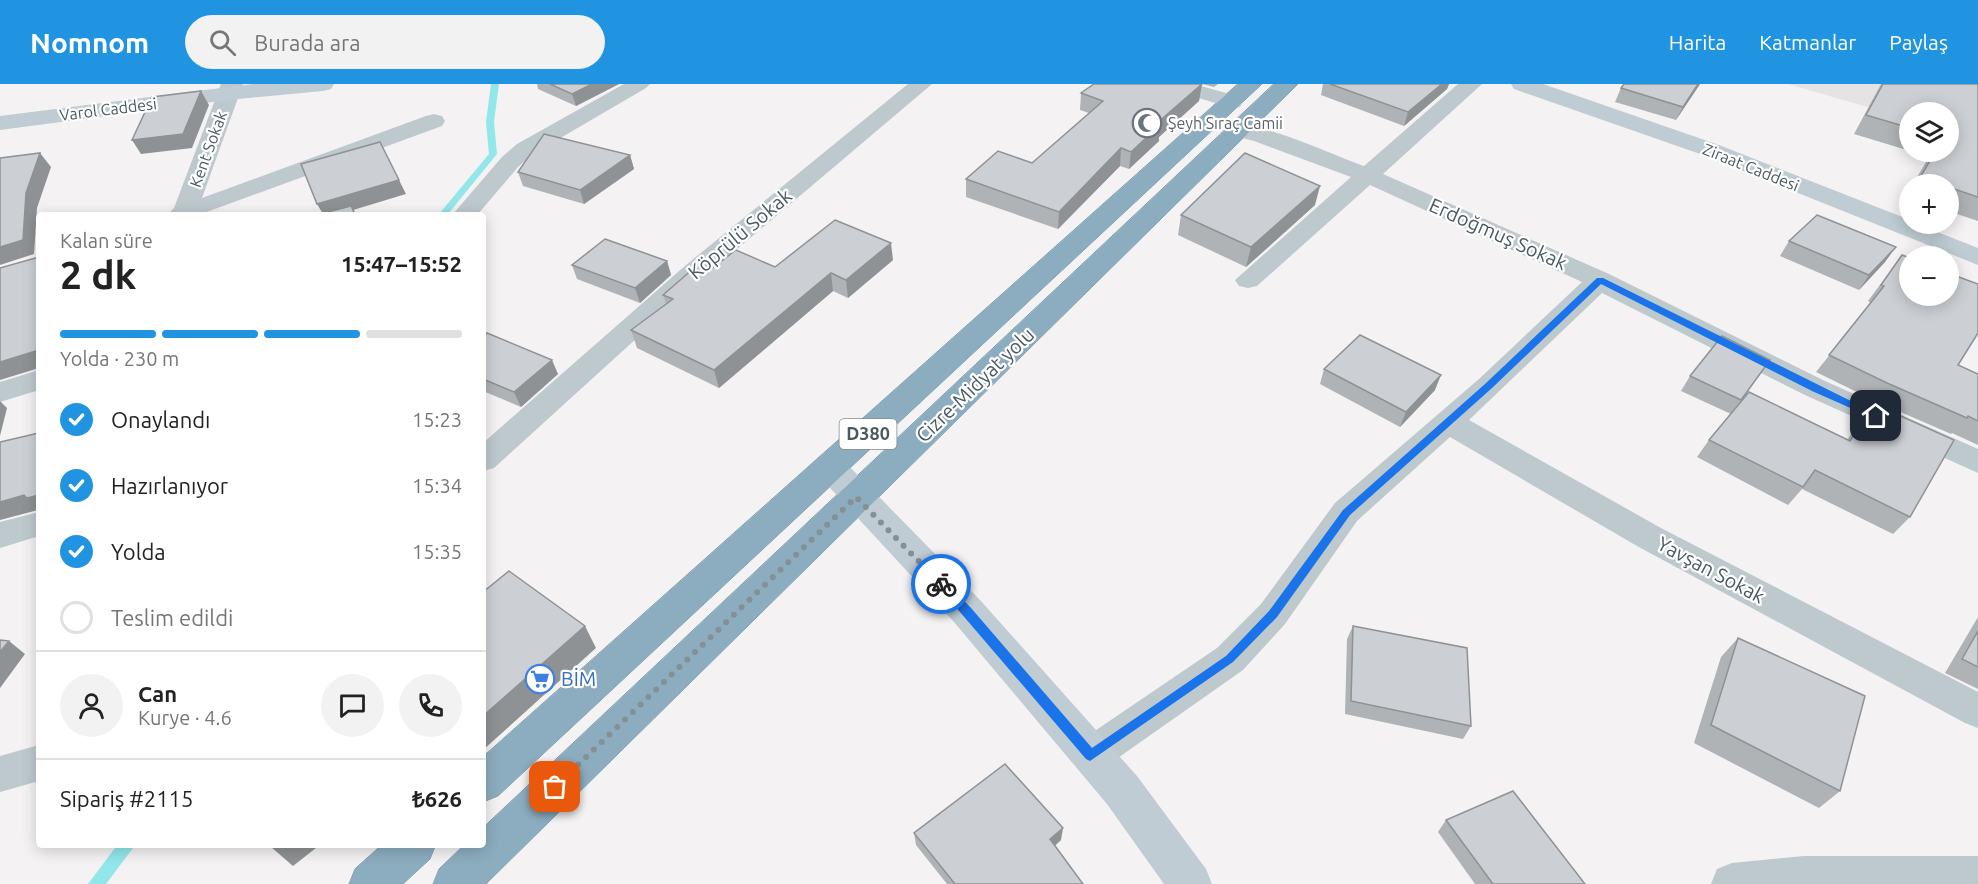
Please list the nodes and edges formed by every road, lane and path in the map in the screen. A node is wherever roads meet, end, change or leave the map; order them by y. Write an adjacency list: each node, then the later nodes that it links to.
1 (323, 84): 8 (street, Varol Caddesi)
2 (639, 84): 15 (street)
3 (921, 84): 22 (street, Köprülü Sokak)
4 (1173, 84): 9 (street, Erdoğmuş Sokak)
5 (1287, 84): 9 (highway, Cizre-Midyat yolu / D380)
6 (1471, 84): 12 (street)
7 (1522, 84): 16 (street, Ziraat Caddesi)
8 (230, 89): 11 (street, Varol Caddesi); 13 (street, Kent Sokak)
9 (1240, 105): 12 (street, Erdoğmuş Sokak); 24 (highway, Cizre-Midyat yolu / D380); 25 (highway, Cizre-Midyat yolu / D380)
10 (435, 121): 14 (street)
11 (0, 123)
12 (1367, 175): 17 (street); 18 (street, Erdoğmuş Sokak)
13 (184, 212)
14 (188, 212)
15 (467, 212)
16 (1978, 257)
17 (1248, 280)
18 (1600, 280): 21 (street); 23 (street, Erdoğmuş Sokak)
19 (36, 381): 20 (street)
20 (0, 392)
21 (1448, 422): 28 (street, Yavşan Sokak); 29 (street)
22 (486, 457)
23 (1978, 462)
24 (831, 468): 25 (street); 32 (highway, Cizre-Midyat yolu / D380)
25 (856, 497): 29 (street); 36 (highway, Cizre-Midyat yolu / D380)
26 (36, 525): 27 (street)
27 (0, 535)
28 (1978, 711)
29 (1090, 755): 37 (street)
30 (36, 764): 31 (street)
31 (0, 774)
32 (486, 780)
33 (411, 848): 35 (highway)
34 (1978, 877): 38 (street)
35 (371, 884)
36 (455, 884)
37 (1190, 884)
38 (1732, 884)

